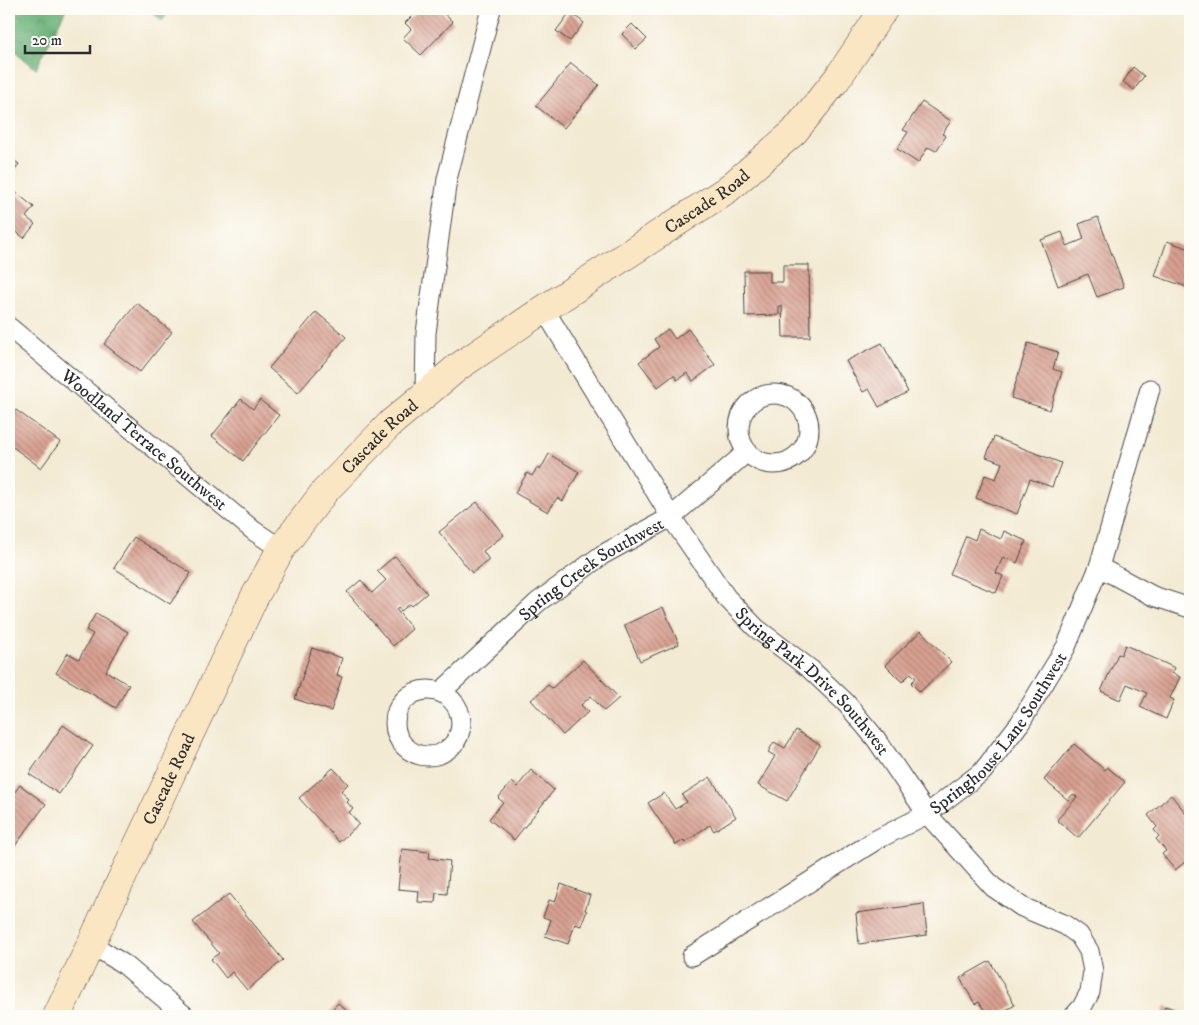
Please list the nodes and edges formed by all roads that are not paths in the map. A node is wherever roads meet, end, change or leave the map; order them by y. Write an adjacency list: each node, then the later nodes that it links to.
1 (491, 9): 6 (street)
2 (884, 9): 3 (main road, Cascade Road)
3 (544, 309): 6 (main road, Cascade Road); 8 (street, Spring Park Drive Southwest)
4 (9, 327): 9 (street, Woodland Terrace Southwest)
5 (1150, 389): 10 (street, Springhouse Lane Southwest)
6 (425, 395): 9 (main road, Cascade Road)
7 (747, 452): 8 (street, Spring Creek Southwest)
8 (671, 517): 12 (street, Spring Creek Southwest); 13 (street, Spring Park Drive Southwest)
9 (281, 549): 14 (main road, Cascade Road)
10 (1099, 567): 11 (street); 13 (street, Springhouse Lane Southwest)
11 (1190, 608)
12 (441, 692)
13 (927, 814): 15 (street, Springhouse Lane Southwest); 18 (street, Spring Park Drive Southwest)
14 (91, 944): 16 (main road, Cascade Road); 17 (street)
15 (692, 956)
16 (57, 1016)
17 (185, 1016)
18 (1074, 1016)

